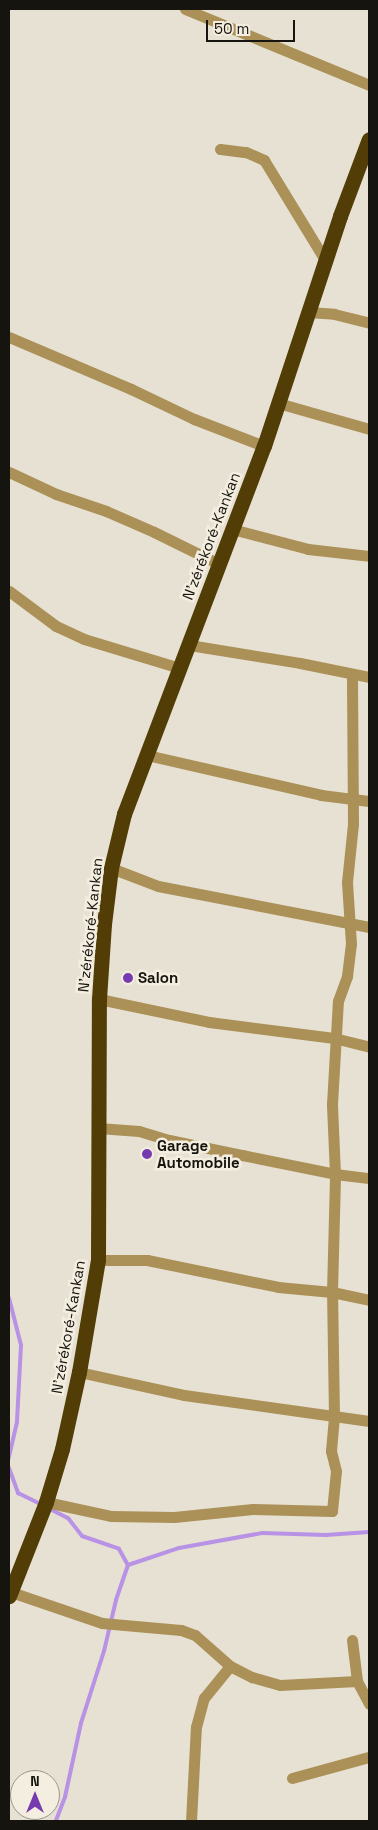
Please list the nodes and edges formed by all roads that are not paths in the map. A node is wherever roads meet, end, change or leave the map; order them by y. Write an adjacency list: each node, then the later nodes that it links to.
1 (185, 9): 2 (street)
2 (369, 85)
3 (369, 141): 5 (highway, N'zérékoré-Kankan)
4 (220, 149): 5 (street)
5 (325, 260): 6 (highway, N'zérékoré-Kankan)
6 (308, 312): 7 (street); 9 (highway, N'zérékoré-Kankan)
7 (369, 324)
8 (9, 337): 11 (street)
9 (278, 403): 10 (street); 11 (highway, N'zérékoré-Kankan)
10 (369, 429)
11 (264, 446): 13 (highway, N'zérékoré-Kankan)
12 (9, 472): 15 (street)
13 (232, 529): 14 (street); 15 (highway, N'zérékoré-Kankan)
14 (369, 556)
15 (220, 564): 17 (highway, N'zérékoré-Kankan)
16 (9, 591): 18 (street)
17 (189, 644): 18 (highway, N'zérékoré-Kankan); 19 (street)
18 (180, 668): 21 (highway, N'zérékoré-Kankan)
19 (352, 674): 20 (street); 22 (street)
20 (369, 677)
21 (147, 755): 22 (street); 24 (highway, N'zérékoré-Kankan)
22 (353, 799): 23 (street); 25 (street)
23 (369, 801)
24 (111, 868): 25 (street); 27 (highway, N'zérékoré-Kankan)
25 (351, 924): 26 (street); 28 (street)
26 (369, 927)
27 (99, 999): 28 (street); 30 (highway, N'zérékoré-Kankan)
28 (334, 1038): 29 (street); 31 (street)
29 (369, 1047)
30 (98, 1128): 31 (street); 33 (highway, N'zérékoré-Kankan)
31 (335, 1174): 32 (street); 34 (street)
32 (369, 1178)
33 (98, 1260): 34 (street); 36 (highway, N'zérékoré-Kankan)
34 (332, 1292): 35 (street); 37 (street)
35 (369, 1300)
36 (79, 1372): 37 (street); 39 (highway, N'zérékoré-Kankan)
37 (334, 1416): 38 (street); 39 (street)
38 (369, 1421)
39 (46, 1502): 40 (highway, N'zérékoré-Kankan)
40 (10, 1594): 42 (street)
41 (352, 1640): 43 (street)
42 (230, 1666): 43 (street); 47 (street)
43 (357, 1681): 44 (street)
44 (369, 1704)
45 (369, 1757): 46 (street)
46 (292, 1778)
47 (191, 1821)

